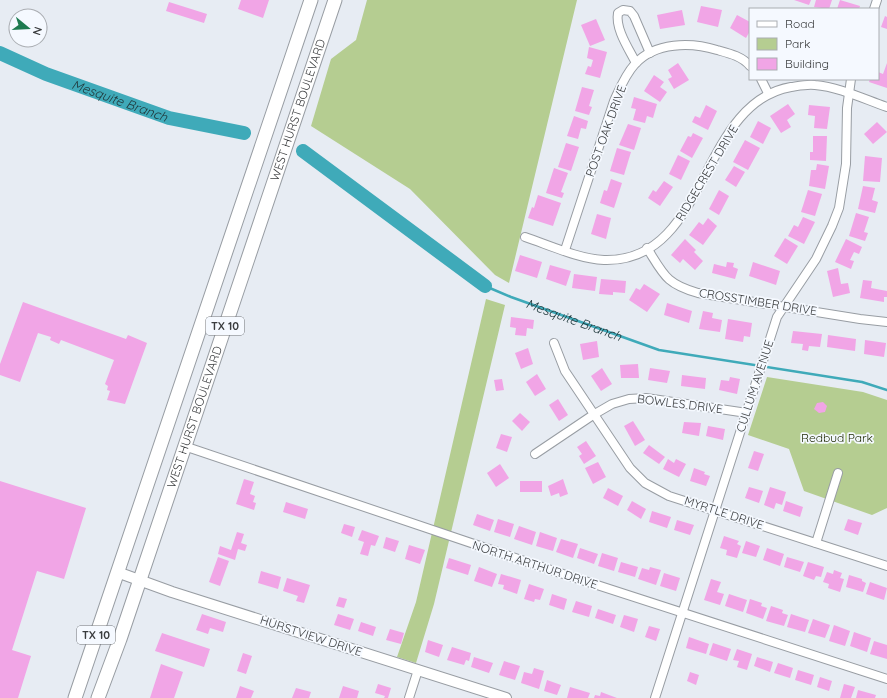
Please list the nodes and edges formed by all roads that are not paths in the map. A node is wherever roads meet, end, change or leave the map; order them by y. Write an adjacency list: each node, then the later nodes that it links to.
1 (311, 0): 25 (main road, WEST HURST BOULEVARD / TX 10)
2 (336, 0): 19 (main road, WEST HURST BOULEVARD / TX 10)
3 (650, 53): 4 (street, POST OAK DRIVE); 4 (street); 5 (street, POST OAK DRIVE)
4 (636, 62): 13 (street, POST OAK DRIVE)
5 (749, 65)
6 (762, 80): 8 (street)
7 (851, 80): 9 (street, CULLUM AVENUE)
8 (768, 93): 9 (street, RIDGECREST DRIVE); 12 (street, RIDGECREST DRIVE)
9 (848, 93): 10 (street, RIDGECREST DRIVE); 14 (street, CULLUM AVENUE)
10 (887, 106)
11 (526, 237): 13 (street, RIDGECREST DRIVE)
12 (647, 248): 13 (street, RIDGECREST DRIVE); 14 (street, CROSSTIMBER DRIVE)
13 (565, 250)
14 (783, 307): 15 (street, CROSSTIMBER DRIVE); 17 (street, CULLUM AVENUE)
15 (887, 322)
16 (554, 343): 18 (street, MYRTLE DRIVE)
17 (747, 413): 18 (street, BOWLES DRIVE); 22 (street, CULLUM AVENUE)
18 (593, 415): 20 (street, BOWLES DRIVE); 22 (street, MYRTLE DRIVE)
19 (184, 446): 26 (main road, WEST HURST BOULEVARD / TX 10); 27 (street, NORTH ARTHUR DRIVE)
20 (535, 454)
21 (838, 473): 23 (street)
22 (714, 511): 23 (street, MYRTLE DRIVE); 27 (street, CULLUM AVENUE)
23 (816, 543): 24 (street, MYRTLE DRIVE)
24 (887, 566)
25 (117, 572): 26 (street, HURSTVIEW DRIVE); 30 (main road, WEST HURST BOULEVARD / TX 10)
26 (139, 580): 28 (street, HURSTVIEW DRIVE); 31 (main road, WEST HURST BOULEVARD / TX 10)
27 (682, 612): 29 (street, NORTH ARTHUR DRIVE); 34 (street, CULLUM AVENUE)
28 (418, 670): 32 (street); 33 (street, HURSTVIEW DRIVE)
29 (887, 678)
30 (75, 698)
31 (98, 698)
32 (409, 698)
33 (506, 698)
34 (655, 698)

